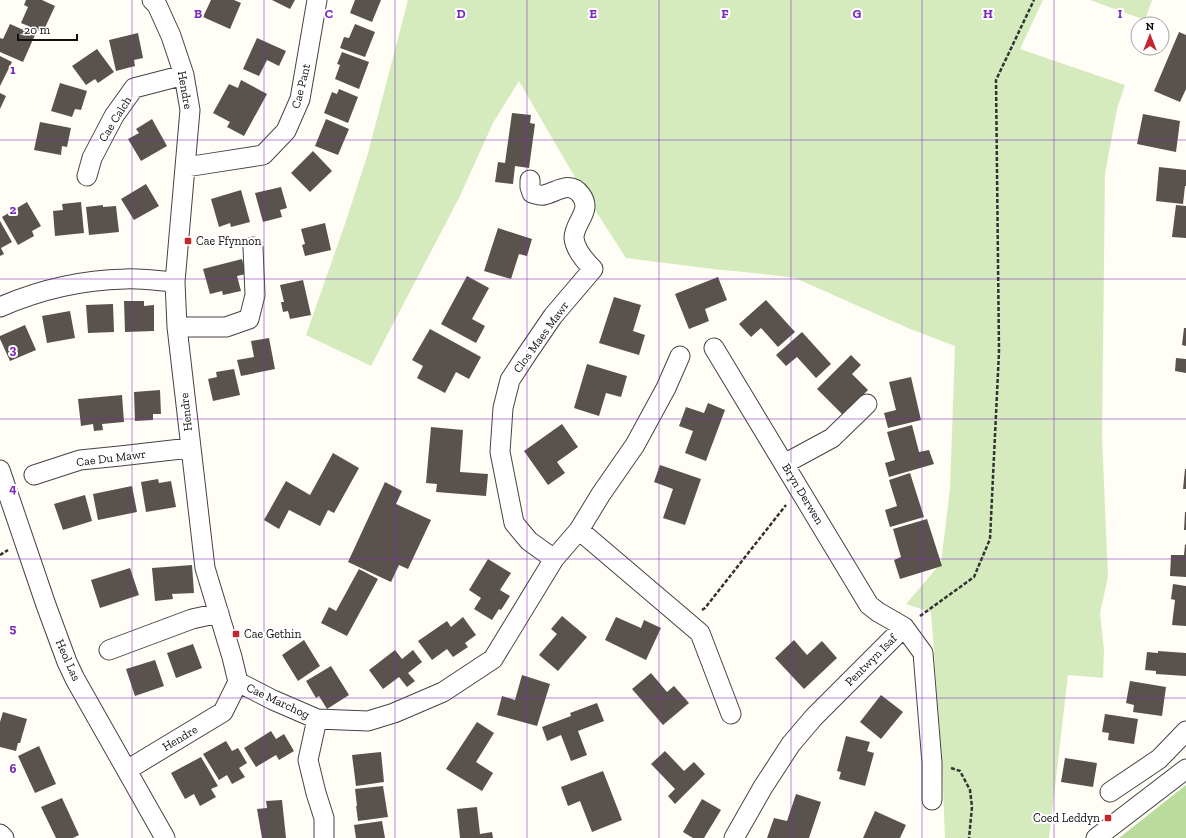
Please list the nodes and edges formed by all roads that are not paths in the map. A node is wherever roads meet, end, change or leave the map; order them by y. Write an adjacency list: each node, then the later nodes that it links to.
1 (317, 0): 4 (street, Cae Pant)
2 (158, 2): 3 (street, Hendre)
3 (184, 75): 4 (street, Hendre); 5 (street, Cae Calch)
4 (186, 167): 8 (street, Hendre)
5 (87, 176)
6 (530, 180): 19 (street, Clos Maes Mawr)
7 (253, 247): 10 (street)
8 (174, 282): 9 (street); 10 (street, Hendre)
9 (0, 306)
10 (177, 327): 14 (street, Hendre)
11 (714, 348): 15 (street, Bryn Derwen)
12 (680, 356): 18 (street)
13 (867, 404): 15 (street)
14 (190, 448): 17 (street, Cae Du Mawr); 20 (street, Hendre)
15 (784, 464): 21 (street, Bryn Derwen)
16 (0, 470): 28 (street, Heol Las)
17 (34, 475)
18 (579, 530): 19 (street); 24 (street)
19 (554, 559): 25 (street)
20 (219, 613): 22 (street); 23 (street, Hendre)
21 (904, 627): 30 (street, Pentwyn Isaf); 35 (street, Pentwyn Isaf)
22 (109, 650)
23 (238, 682): 25 (street, Cae Marchog); 28 (street, Hendre)
24 (731, 714)
25 (317, 719): 34 (street, Cae Marchog)
26 (1186, 731): 29 (street)
27 (1186, 769): 36 (street)
28 (127, 770): 33 (street, Heol Las)
29 (1110, 792)
30 (932, 800)
31 (0, 834): 32 (street)
32 (4, 838)
33 (165, 838)
34 (324, 838)
35 (734, 838)
36 (1096, 838)

